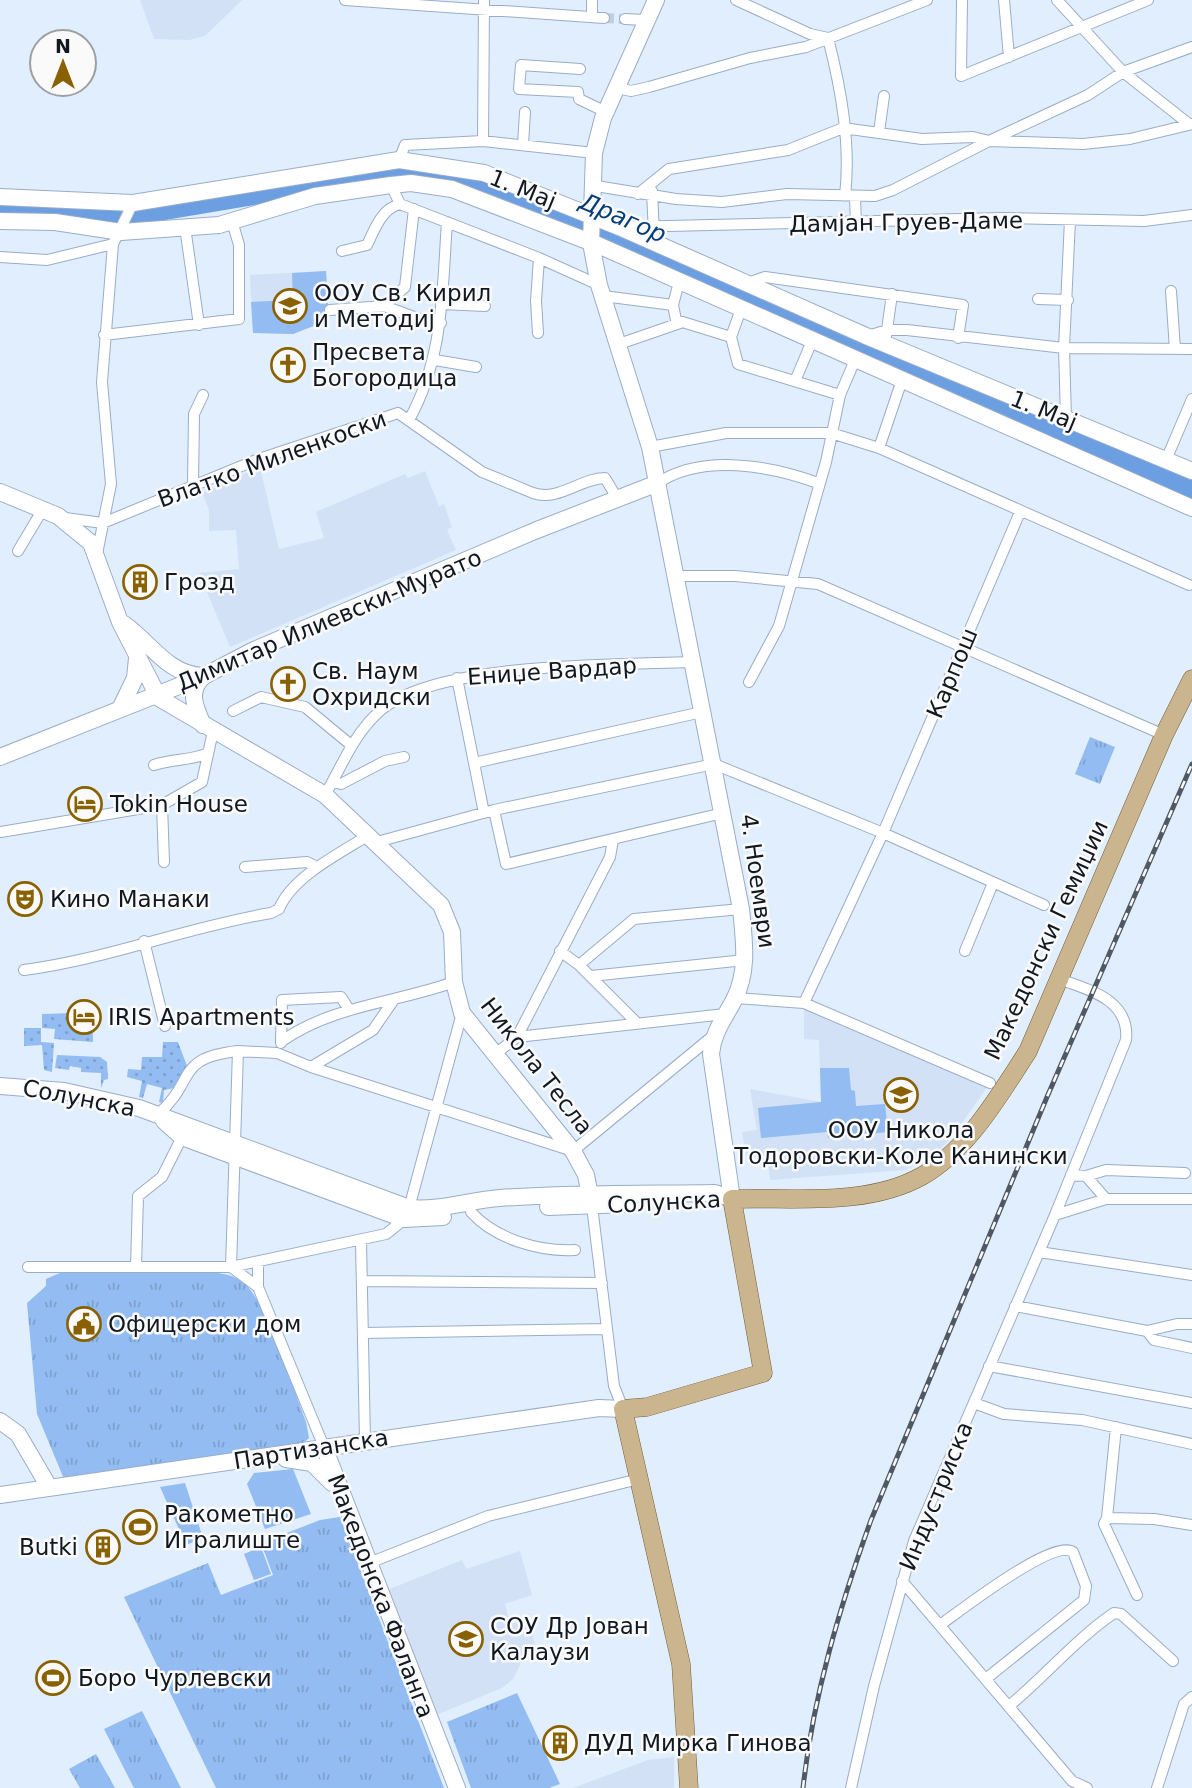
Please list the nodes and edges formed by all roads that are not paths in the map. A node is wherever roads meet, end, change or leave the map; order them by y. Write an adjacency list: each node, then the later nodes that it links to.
1 (345, 0): 11 (street)
2 (592, 0): 12 (street)
3 (656, 0): 15 (street, 4. Ноември)
4 (736, 0): 13 (street)
5 (766, 0): 13 (street)
6 (928, 0): 18 (street)
7 (962, 0): 21 (street)
8 (1004, 0): 21 (street)
9 (1057, 0): 16 (street)
10 (1148, 0): 16 (street)
11 (416, 3): 12 (street)
12 (483, 6): 31 (street)
13 (752, 7): 17 (street)
14 (625, 19): 15 (street)
15 (645, 20): 24 (street, 4. Ноември)
16 (1083, 24): 21 (street); 23 (street)
17 (810, 34): 18 (street); 19 (street)
18 (828, 38): 19 (street); 29 (street)
19 (806, 47): 24 (street)
20 (1192, 47): 23 (street)
21 (1009, 57)
22 (580, 69): 27 (street)
23 (1123, 72): 28 (street); 32 (street)
24 (617, 88): 27 (street, 4. Ноември)
25 (884, 96): 30 (street)
26 (525, 112): 33 (street)
27 (606, 112): 34 (street, 4. Ноември)
28 (1190, 124): 32 (street)
29 (843, 128): 30 (street); 38 (street); 39 (street)
30 (878, 132): 32 (street)
31 (483, 141): 33 (street); 35 (street)
32 (989, 142): 39 (street)
33 (523, 145): 34 (street)
34 (594, 153): 37 (street, 4. Ноември)
35 (399, 160): 42 (street, 1. Мај); 45 (street, 1. Мај)
36 (391, 184): 41 (street); 46 (street, 1. Мај); 54 (street, 1. Мај)
37 (590, 185): 38 (street); 45 (street, 4. Ноември)
38 (652, 190): 39 (street); 53 (street)
39 (850, 196): 50 (street)
40 (0, 197): 42 (street, 1. Мај)
41 (400, 204): 43 (street); 55 (street)
42 (132, 206): 52 (street)
43 (414, 209): 49 (street); 67 (street)
44 (1192, 215): 47 (street, Дамјан Груев-Даме)
45 (592, 217): 53 (street, 1. Мај); 54 (street, 4. Ноември)
46 (232, 220): 51 (street, 1. Мај); 73 (street)
47 (1070, 220): 50 (street, Дамјан Груев-Даме); 64 (street)
48 (0, 221): 52 (street, 1. Мај)
49 (447, 222): 57 (street); 65 (street)
50 (856, 224): 53 (street, Дамјан Груев-Даме)
51 (186, 227): 52 (street, 1. Мај); 73 (street)
52 (119, 234): 56 (street); 75 (street)
53 (654, 235): 59 (street, 1. Мај)
54 (591, 243): 58 (street, 1. Мај); 60 (street, 4. Ноември)
55 (342, 251)
56 (0, 257)
57 (540, 258): 60 (street); 74 (street)
58 (679, 282): 66 (street); 69 (street, 1. Мај)
59 (745, 284): 62 (street); 77 (street, 1. Мај)
60 (601, 290): 66 (street); 80 (street, 4. Ноември)
61 (1171, 291): 82 (street)
62 (892, 294): 77 (street); 78 (street)
63 (1038, 299): 64 (street)
64 (1068, 300): 81 (street)
65 (441, 304): 68 (street); 71 (street)
66 (673, 305): 72 (street)
67 (384, 306): 70 (street); 71 (street)
68 (485, 306)
69 (741, 309): 76 (street); 79 (street, 1. Мај)
70 (330, 310)
71 (441, 323): 84 (street)
72 (680, 323): 76 (street); 80 (street)
73 (199, 325): 75 (street)
74 (538, 333)
75 (104, 335): 107 (street)
76 (731, 337): 88 (street)
77 (886, 337): 78 (street); 92 (street, 1. Мај)
78 (958, 338): 81 (street)
79 (812, 341): 85 (street, 1. Мај); 88 (street)
80 (618, 344): 95 (street, 4. Ноември)
81 (1065, 348): 82 (street); 92 (street)
82 (1175, 349): 83 (street)
83 (1192, 349)
84 (435, 360): 86 (street); 93 (street)
85 (855, 360): 87 (street, 1. Мај); 90 (street)
86 (476, 368)
87 (902, 380): 96 (street); 104 (street, 1. Мај)
88 (795, 381): 90 (street)
89 (203, 395): 101 (street)
90 (840, 395): 94 (street)
91 (1192, 399): 97 (street)
92 (1066, 419): 97 (street, 1. Мај)
93 (409, 420): 101 (street, Влатко Миленкоски); 103 (street, Влатко Миленкоски)
94 (831, 433): 95 (street); 96 (street); 100 (street)
95 (650, 447): 99 (street, 4. Ноември)
96 (878, 448): 106 (street)
97 (1166, 460): 98 (street, 1. Мај)
98 (1190, 466)
99 (658, 483): 100 (street); 103 (street, Димитар Илиевски-Мурато); 110 (street, 4. Ноември)
100 (818, 483): 111 (street)
101 (192, 484): 107 (street, Влатко Миленкоски)
102 (0, 492): 105 (street)
103 (617, 498): 117 (street, Димитар Илиевски-Мурато)
104 (1192, 508)
105 (51, 512): 107 (street); 108 (street); 109 (street)
106 (1020, 512): 112 (street); 114 (street, Карпош)
107 (103, 523): 109 (street)
108 (18, 551)
109 (96, 556): 113 (street)
110 (677, 576): 111 (street); 116 (street, 4. Ноември)
111 (793, 580): 114 (street); 120 (street)
112 (1189, 585)
113 (120, 622): 115 (street); 117 (street)
114 (963, 647): 126 (street); 139 (street, Карпош)
115 (137, 655): 121 (street); 122 (street)
116 (691, 662): 118 (street, Ениџе Вардар); 124 (street, 4. Ноември)
117 (204, 676): 121 (street, Димитар Илиевски-Мурато); 125 (street)
118 (457, 678): 127 (street, Ениџе Вардар); 131 (street)
119 (1192, 679): 126 (main road, Македонски Гемиџии)
120 (749, 681)
121 (156, 694): 122 (street, Димитар Илиевски-Мурато); 125 (street, Никола Тесла)
122 (121, 708): 129 (street, Димитар Илиевски-Мурато)
123 (233, 711): 127 (street)
124 (702, 712): 131 (street); 132 (street, 4. Ноември)
125 (208, 728): 128 (street); 134 (street, Никола Тесла)
126 (1164, 735): 155 (main road, Македонски Гемиџии)
127 (351, 745): 134 (street, Ениџе Вардар)
128 (208, 754): 133 (street); 135 (street)
129 (0, 757)
130 (404, 757): 134 (street)
131 (474, 763): 136 (street)
132 (714, 764): 136 (street); 137 (street, 4. Ноември); 139 (street)
133 (154, 765)
134 (329, 789): 140 (street, Никола Тесла)
135 (162, 804): 138 (street); 142 (street)
136 (489, 811): 140 (street); 141 (street)
137 (723, 813): 141 (street); 147 (street, 4. Ноември)
138 (1, 832)
139 (883, 833): 145 (street); 159 (street, Карпош)
140 (373, 839): 144 (street); 156 (street, Никола Тесла)
141 (612, 840): 149 (street)
142 (164, 862)
143 (245, 867): 144 (street)
144 (317, 867): 148 (street)
145 (993, 883): 146 (street); 150 (street)
146 (1044, 905)
147 (741, 909): 151 (street, 4. Ноември); 152 (street)
148 (144, 941): 153 (street); 164 (street)
149 (560, 951): 152 (street); 166 (street)
150 (965, 951)
151 (746, 960): 154 (street); 157 (street, 4. Ноември)
152 (579, 965): 154 (street)
153 (24, 970)
154 (591, 976): 163 (street)
155 (1059, 979): 180 (street, Индустриска); 182 (main road, Македонски Гемиџии)
156 (454, 982): 158 (street); 161 (street, Никола Тесла)
157 (735, 998): 159 (street); 162 (street, 4. Ноември)
158 (393, 1001): 160 (street); 171 (street)
159 (804, 1003): 172 (street)
160 (348, 1008): 167 (street); 167 (street)
161 (462, 1013): 170 (street, Никола Тесла); 174 (street)
162 (726, 1014): 163 (street); 165 (street, 4. Ноември)
163 (637, 1023): 166 (street)
164 (165, 1026)
165 (714, 1035): 178 (street); 182 (street, 4. Ноември)
166 (517, 1037): 170 (street)
167 (282, 1041): 169 (street)
168 (238, 1051): 169 (street); 175 (street); 177 (street)
169 (278, 1052): 171 (street)
170 (494, 1055): 178 (street, Никола Тесла)
171 (311, 1067): 174 (street)
172 (990, 1083)
173 (0, 1086): 175 (street, Солунска)
174 (436, 1107): 178 (street); 187 (street)
175 (157, 1115): 176 (street, Солунска); 177 (street, Солунска)
176 (182, 1137): 177 (street, Солунска); 194 (street)
177 (234, 1151): 187 (street, Солунска); 195 (street)
178 (573, 1151): 185 (street, Никола Тесла)
179 (1185, 1173): 181 (street)
180 (1071, 1175): 181 (street); 188 (street, Индустриска)
181 (1086, 1176): 183 (street)
182 (732, 1199): 185 (street, Солунска); 209 (main road, 4. Ноември)
183 (1106, 1199): 184 (street); 188 (street)
184 (1192, 1199)
185 (591, 1200): 186 (street, Солунска); 187 (street, Солунска); 198 (street, Никола Тесла)
186 (471, 1212): 187 (street, Солунска); 190 (street)
187 (407, 1213): 189 (street)
188 (1055, 1215): 191 (street, Индустриска)
189 (361, 1241): 192 (street); 197 (street)
190 (575, 1250)
191 (1039, 1252): 196 (street); 200 (street, Индустриска)
192 (258, 1262): 195 (street); 199 (street, Македонска Фаланга)
193 (28, 1267): 194 (street)
194 (136, 1267): 195 (street)
195 (231, 1267): 199 (street)
196 (1192, 1275)
197 (363, 1281): 198 (street); 204 (street)
198 (602, 1283): 202 (street, Никола Тесла)
199 (258, 1287): 214 (street, Македонска Фаланга)
200 (1015, 1306): 203 (street); 206 (street, Индустриска)
201 (1192, 1324): 203 (street)
202 (607, 1329): 204 (street); 209 (street, Никола Тесла)
203 (1147, 1331): 205 (street)
204 (363, 1333): 212 (street)
205 (1192, 1348)
206 (989, 1366): 207 (street, Индустриска); 208 (street)
207 (974, 1403): 211 (street); 223 (street, Индустриска)
208 (1192, 1403)
209 (623, 1409): 212 (street, Партизанска); 216 (main road, Никола Тесла)
210 (0, 1421): 217 (street)
211 (1116, 1427): 213 (street); 220 (street)
212 (365, 1441): 214 (street, Партизанска)
213 (1192, 1444)
214 (324, 1447): 215 (street, Партизанска); 219 (street, Македонска Фаланга)
215 (256, 1458): 217 (street, Партизанска); 219 (street)
216 (639, 1479): 222 (street); 232 (main road, Никола Тесла)
217 (49, 1487): 218 (street, Партизанска)
218 (0, 1495)
219 (342, 1496): 222 (street, Македонска Фаланга)
220 (1107, 1518): 221 (street); 224 (street)
221 (1192, 1525)
222 (369, 1563): 231 (street, Македонска Фаланга)
223 (902, 1581): 225 (street); 233 (street, Индустриска)
224 (1137, 1595)
225 (940, 1625): 227 (street); 227 (street)
226 (1173, 1661): 229 (street)
227 (987, 1678): 229 (street)
228 (1192, 1697): 235 (street)
229 (1009, 1706): 230 (street)
230 (1074, 1785): 234 (street)
231 (457, 1788)
232 (689, 1788)
233 (850, 1788)
234 (1087, 1788)
235 (1157, 1788)

